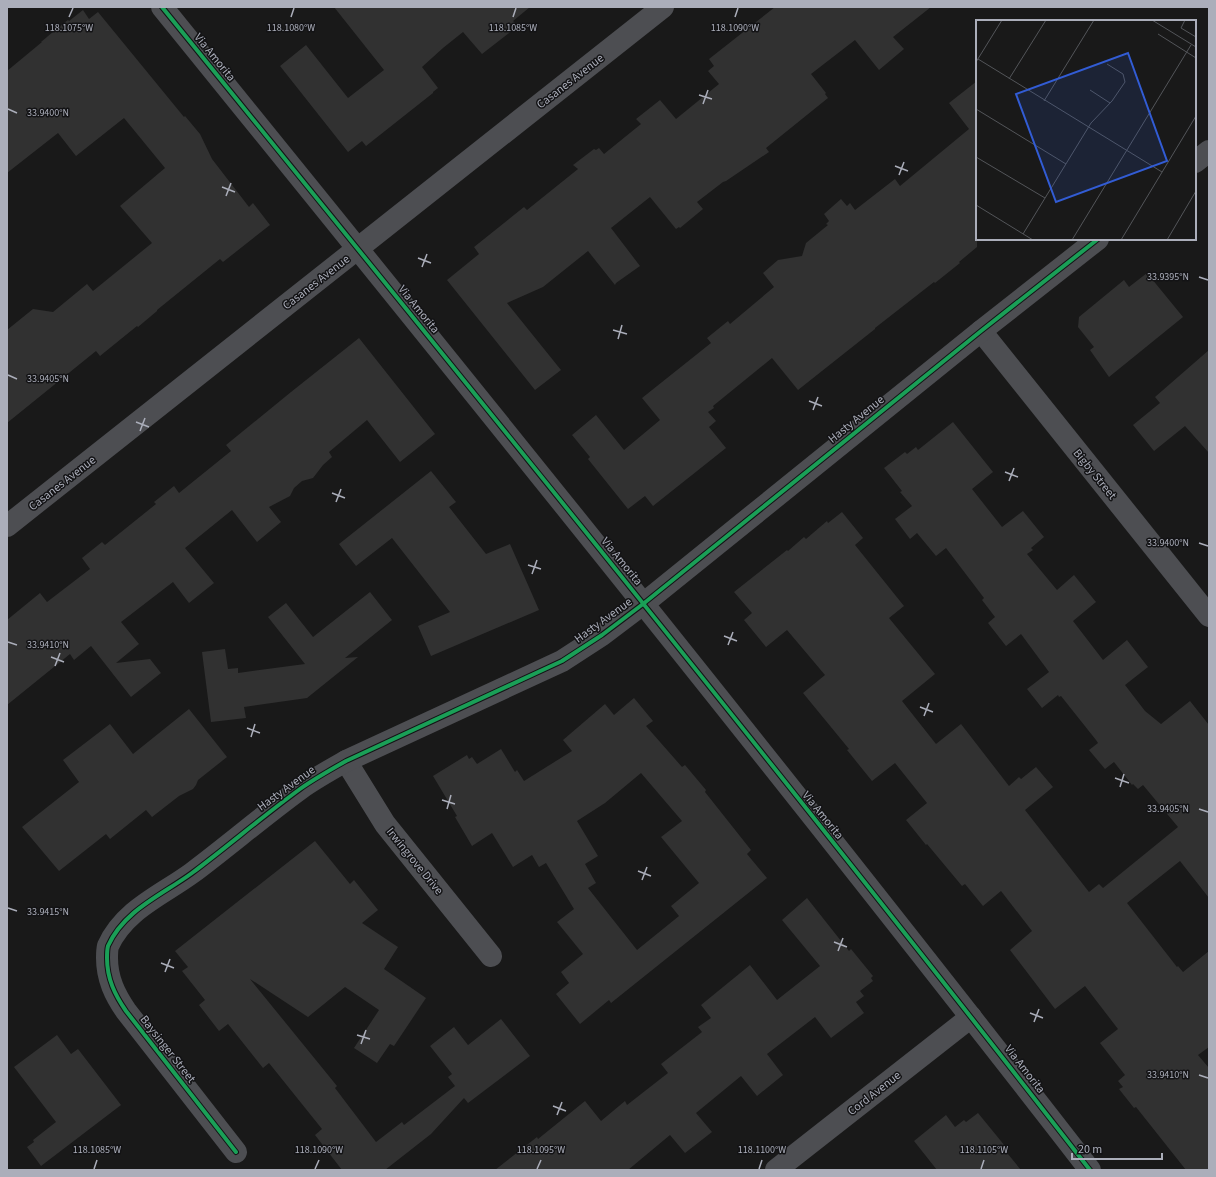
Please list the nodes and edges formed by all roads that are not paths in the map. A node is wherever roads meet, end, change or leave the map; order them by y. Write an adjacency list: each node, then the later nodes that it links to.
1 (162, 7): 6 (street, Via Amorita)
2 (663, 7): 6 (street, Casanes Avenue)
3 (1209, 151): 4 (street)
4 (1196, 161)
5 (1097, 240): 7 (street, Hasty Avenue)
6 (358, 249): 8 (street, Casanes Avenue); 9 (street, Via Amorita)
7 (981, 331): 9 (street, Hasty Avenue); 10 (street, Bigby Street)
8 (7, 526)
9 (643, 604): 11 (street, Hasty Avenue); 14 (street, Via Amorita)
10 (1209, 616)
11 (346, 761): 12 (street, Hasty Avenue); 13 (street, Irwingrove Drive)
12 (107, 948): 15 (street, Baysinger Street)
13 (491, 956)
14 (971, 1016): 16 (street, Cord Avenue); 17 (street, Via Amorita)
15 (236, 1152)
16 (776, 1170)
17 (1090, 1170)

